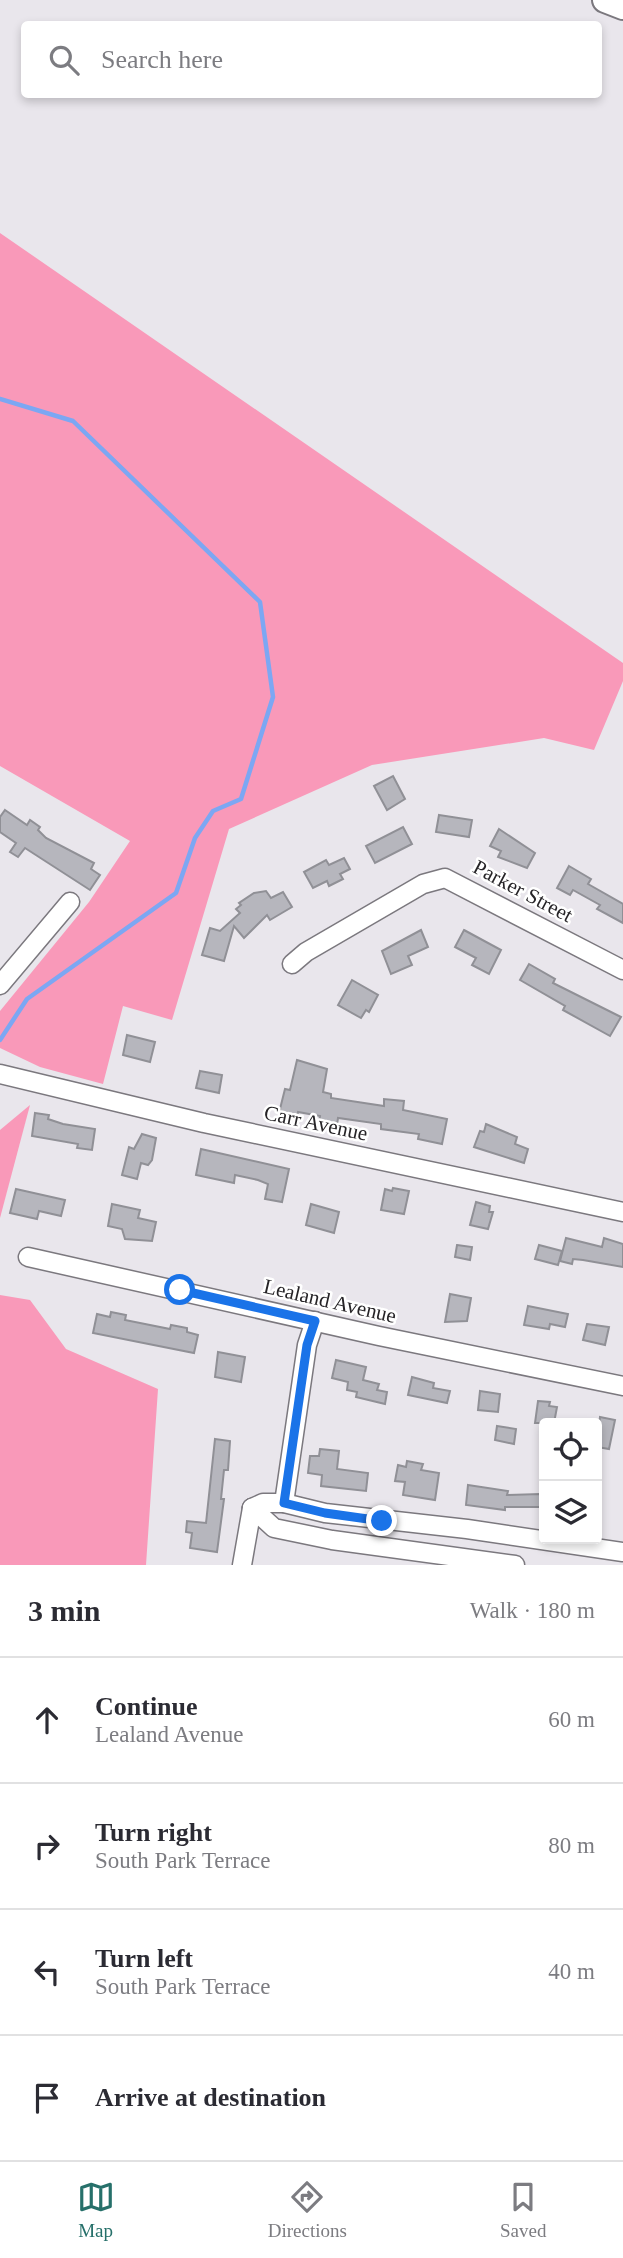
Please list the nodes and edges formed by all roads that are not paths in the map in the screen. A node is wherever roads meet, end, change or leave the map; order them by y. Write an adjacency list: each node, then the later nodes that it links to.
1 (605, 0): 2 (highway)
2 (623, 7)
3 (69, 902): 6 (street)
4 (292, 964): 5 (street, Parker Street)
5 (623, 970)
6 (0, 985)
7 (0, 1074): 8 (street, Carr Avenue)
8 (623, 1212)
9 (28, 1257): 10 (street, Lealand Avenue)
10 (315, 1321): 11 (street, Lealand Avenue); 12 (street)
11 (623, 1386)
12 (284, 1503): 13 (street); 14 (street)
13 (252, 1508): 15 (street); 16 (street)
14 (623, 1552): 17 (street)
15 (242, 1565)
16 (515, 1565)
17 (620, 1565)

